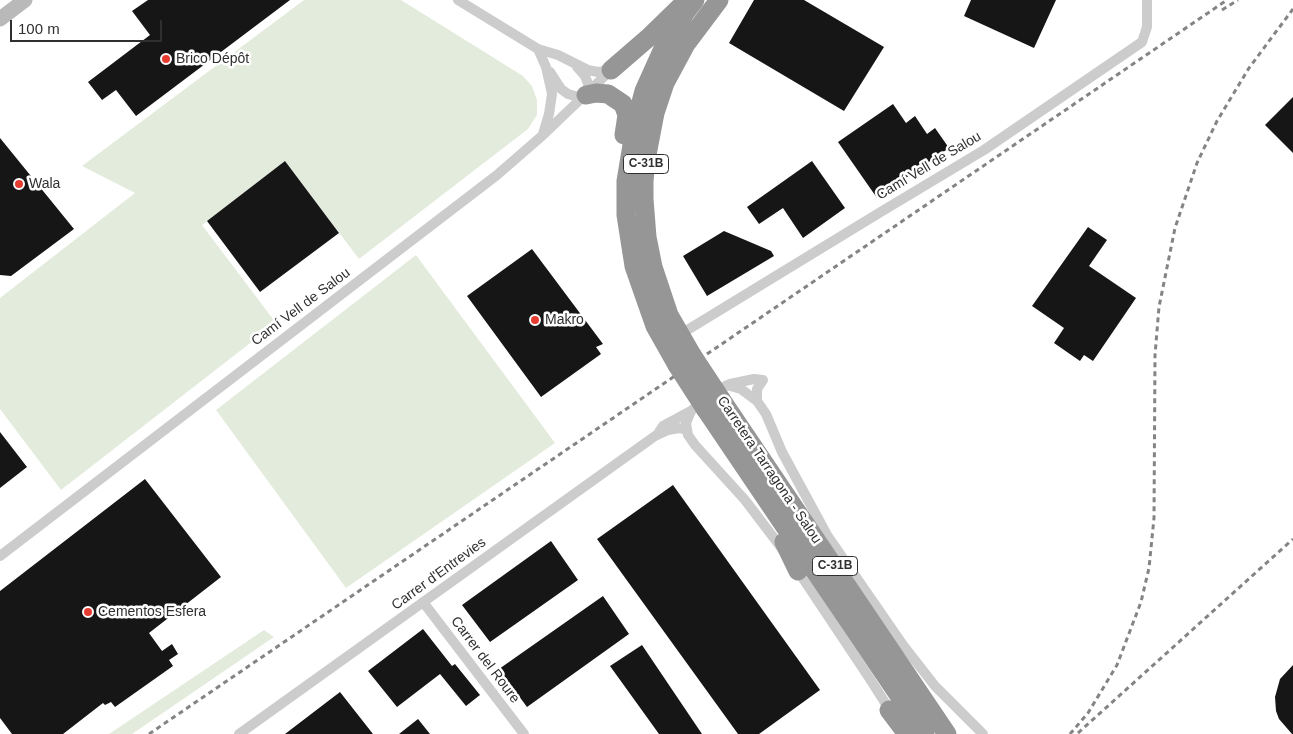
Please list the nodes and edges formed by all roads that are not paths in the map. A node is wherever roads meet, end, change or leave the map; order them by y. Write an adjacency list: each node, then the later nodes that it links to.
1 (9, 0): 8 (main road)
2 (25, 0): 9 (main road)
3 (458, 0): 10 (street)
4 (688, 0): 13 (highway)
5 (695, 0): 16 (highway, Carretera Tarragona - Salou / C-31B)
6 (718, 0): 17 (highway, Carretera Tarragona - Salou / C-31B)
7 (1147, 0): 17 (street, Camí Vell de Salou)
8 (0, 7)
9 (0, 19)
10 (538, 49): 11 (street); 12 (street)
11 (574, 64): 13 (street); 14 (street)
12 (546, 67): 14 (street); 15 (street)
13 (610, 70): 14 (street, Camí Vell de Salou)
14 (585, 95): 15 (street, Camí Vell de Salou); 16 (highway)
15 (543, 135): 25 (street, Camí Vell de Salou)
16 (626, 181): 17 (highway, Carretera Tarragona - Salou / C-31B)
17 (685, 347): 18 (highway, Carretera Tarragona - Salou / C-31B, bridge)
18 (711, 401): 19 (street, C-31B); 19 (street, Carrer d'Entrevies); 20 (street); 21 (street, Carrer d'Entrevies); 22 (highway, Carretera Tarragona - Salou / C-31B); 23 (highway, Carretera Tarragona - Salou / C-31B)
19 (757, 401): 24 (street, C-31B)
20 (687, 430): 21 (street, Carrer d'Entrevies); 26 (street, C-31B)
21 (655, 436): 27 (street, Carrer d'Entrevies)
22 (747, 469): 26 (highway); 35 (highway, Carretera Tarragona - Salou / C-31B)
23 (772, 473): 24 (highway); 30 (highway, Carretera Tarragona - Salou / C-31B)
24 (827, 535): 28 (street, C-31B)
25 (0, 556)
26 (798, 571): 29 (street, C-31B)
27 (423, 602): 31 (street, Carrer d'Entrevies); 32 (street, Carrer del Roure)
28 (887, 622): 30 (highway); 37 (street, C-31B)
29 (889, 710): 33 (street, C-31B); 34 (highway)
30 (931, 710): 36 (highway, Carretera Tarragona - Salou / C-31B)
31 (239, 734)
32 (524, 734)
33 (901, 734)
34 (906, 734)
35 (925, 734)
36 (947, 734)
37 (983, 734)

